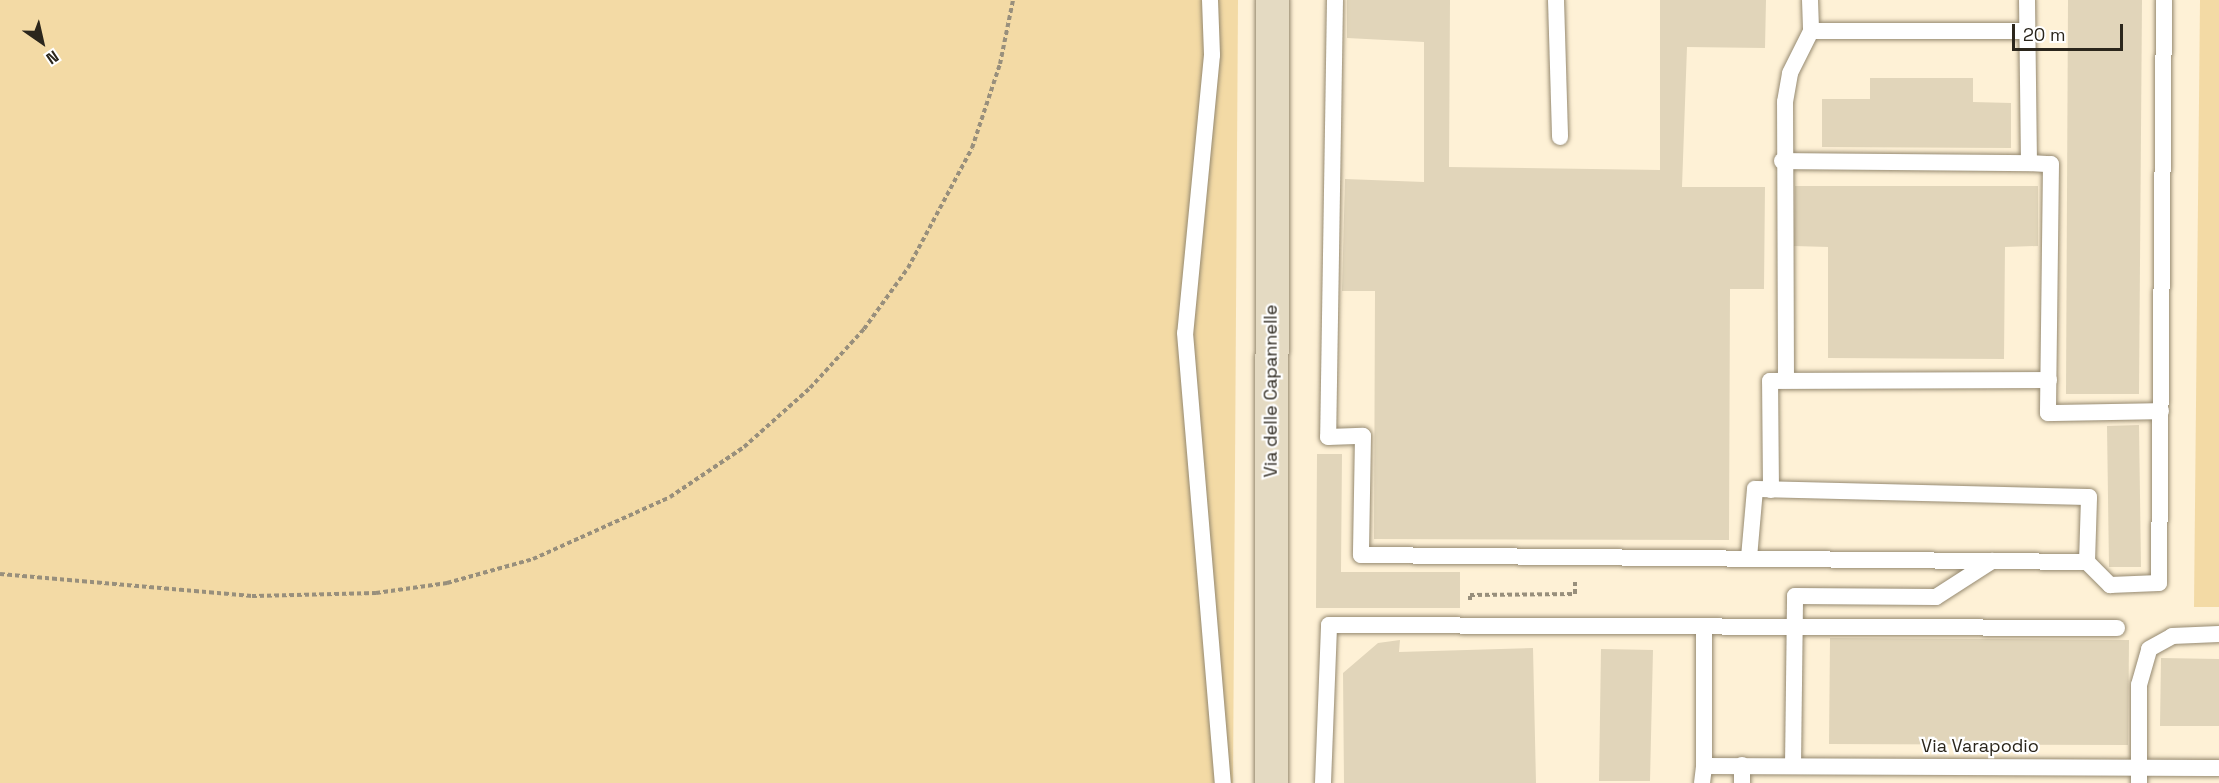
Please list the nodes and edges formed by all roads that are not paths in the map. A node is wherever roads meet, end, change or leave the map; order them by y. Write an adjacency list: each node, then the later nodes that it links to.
1 (1210, 0): 29 (lane)
2 (1272, 0): 30 (street, Via delle Capannelle)
3 (1335, 0): 17 (lane)
4 (1556, 0): 10 (lane)
5 (1810, 0): 8 (lane)
6 (2027, 0): 9 (lane)
7 (2164, 0): 15 (lane)
8 (1811, 31): 9 (lane); 11 (lane)
9 (2025, 31): 12 (lane)
10 (1560, 137)
11 (1782, 161): 12 (lane); 13 (lane)
12 (2029, 163): 14 (lane)
13 (1786, 380): 14 (lane); 16 (lane)
14 (2049, 380): 15 (lane)
15 (2161, 411): 19 (lane)
16 (1772, 490): 17 (lane); 19 (lane)
17 (1749, 558): 18 (lane)
18 (1992, 561): 19 (lane); 22 (lane)
19 (2087, 562)
20 (2117, 628): 22 (lane)
21 (1704, 629): 22 (lane); 26 (lane); 31 (lane)
22 (1795, 629): 25 (lane)
23 (2219, 634): 27 (lane)
24 (1742, 765): 25 (lane, Via Varapodio); 26 (lane, Via Varapodio); 33 (lane)
25 (1793, 765): 27 (lane, Via Varapodio)
26 (1704, 766): 32 (lane)
27 (2139, 766): 28 (lane, Via Varapodio); 34 (lane)
28 (2219, 768)
29 (1223, 783)
30 (1271, 783)
31 (1323, 783)
32 (1702, 783)
33 (1742, 783)
34 (2139, 783)

